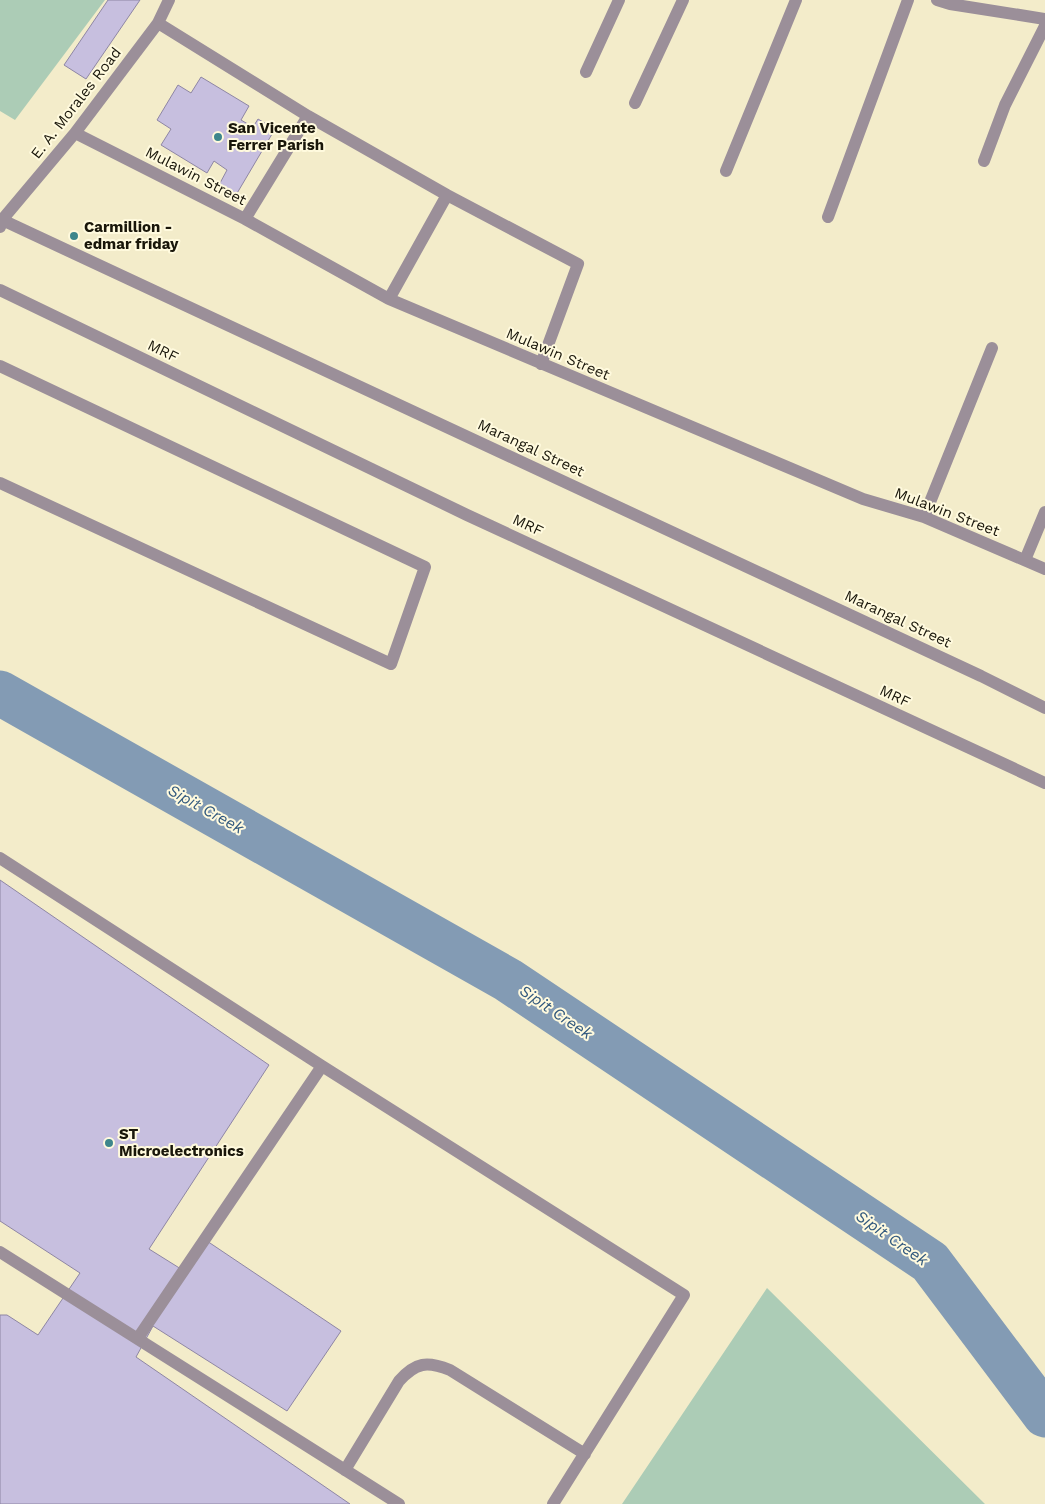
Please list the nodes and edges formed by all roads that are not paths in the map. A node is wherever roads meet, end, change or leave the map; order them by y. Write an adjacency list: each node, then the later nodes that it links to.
1 (169, 0): 9 (street, E. A. Morales Road)
2 (619, 0): 11 (street)
3 (683, 0): 12 (street)
4 (796, 0): 16 (street)
5 (908, 0): 18 (street)
6 (937, 0): 7 (street)
7 (951, 2): 8 (street)
8 (1045, 19)
9 (158, 22): 13 (street); 14 (street, E. A. Morales Road)
10 (1045, 26): 15 (street)
11 (586, 72)
12 (635, 103)
13 (308, 116): 17 (street); 19 (street)
14 (75, 133): 19 (street, Mulawin Street); 20 (street, E. A. Morales Road)
15 (984, 161)
16 (726, 171)
17 (447, 195): 22 (street); 24 (street)
18 (828, 217)
19 (245, 219): 22 (street, Mulawin Street)
20 (1, 222): 31 (street, Marangal Street)
21 (0, 290): 32 (street, MRF)
22 (388, 299): 24 (street, Mulawin Street)
23 (992, 348): 28 (street)
24 (541, 364): 28 (street, Mulawin Street)
25 (0, 366): 26 (street)
26 (0, 483)
27 (1045, 512): 29 (street)
28 (924, 517): 29 (street, Mulawin Street)
29 (1025, 560): 30 (street, Mulawin Street)
30 (1045, 569)
31 (1045, 708)
32 (1045, 783)
33 (0, 858): 34 (street)
34 (322, 1066): 36 (street); 37 (street)
35 (0, 1252): 36 (street)
36 (138, 1338): 38 (street)
37 (585, 1454): 38 (street); 40 (street)
38 (345, 1470): 39 (street)
39 (400, 1504)
40 (553, 1504)

